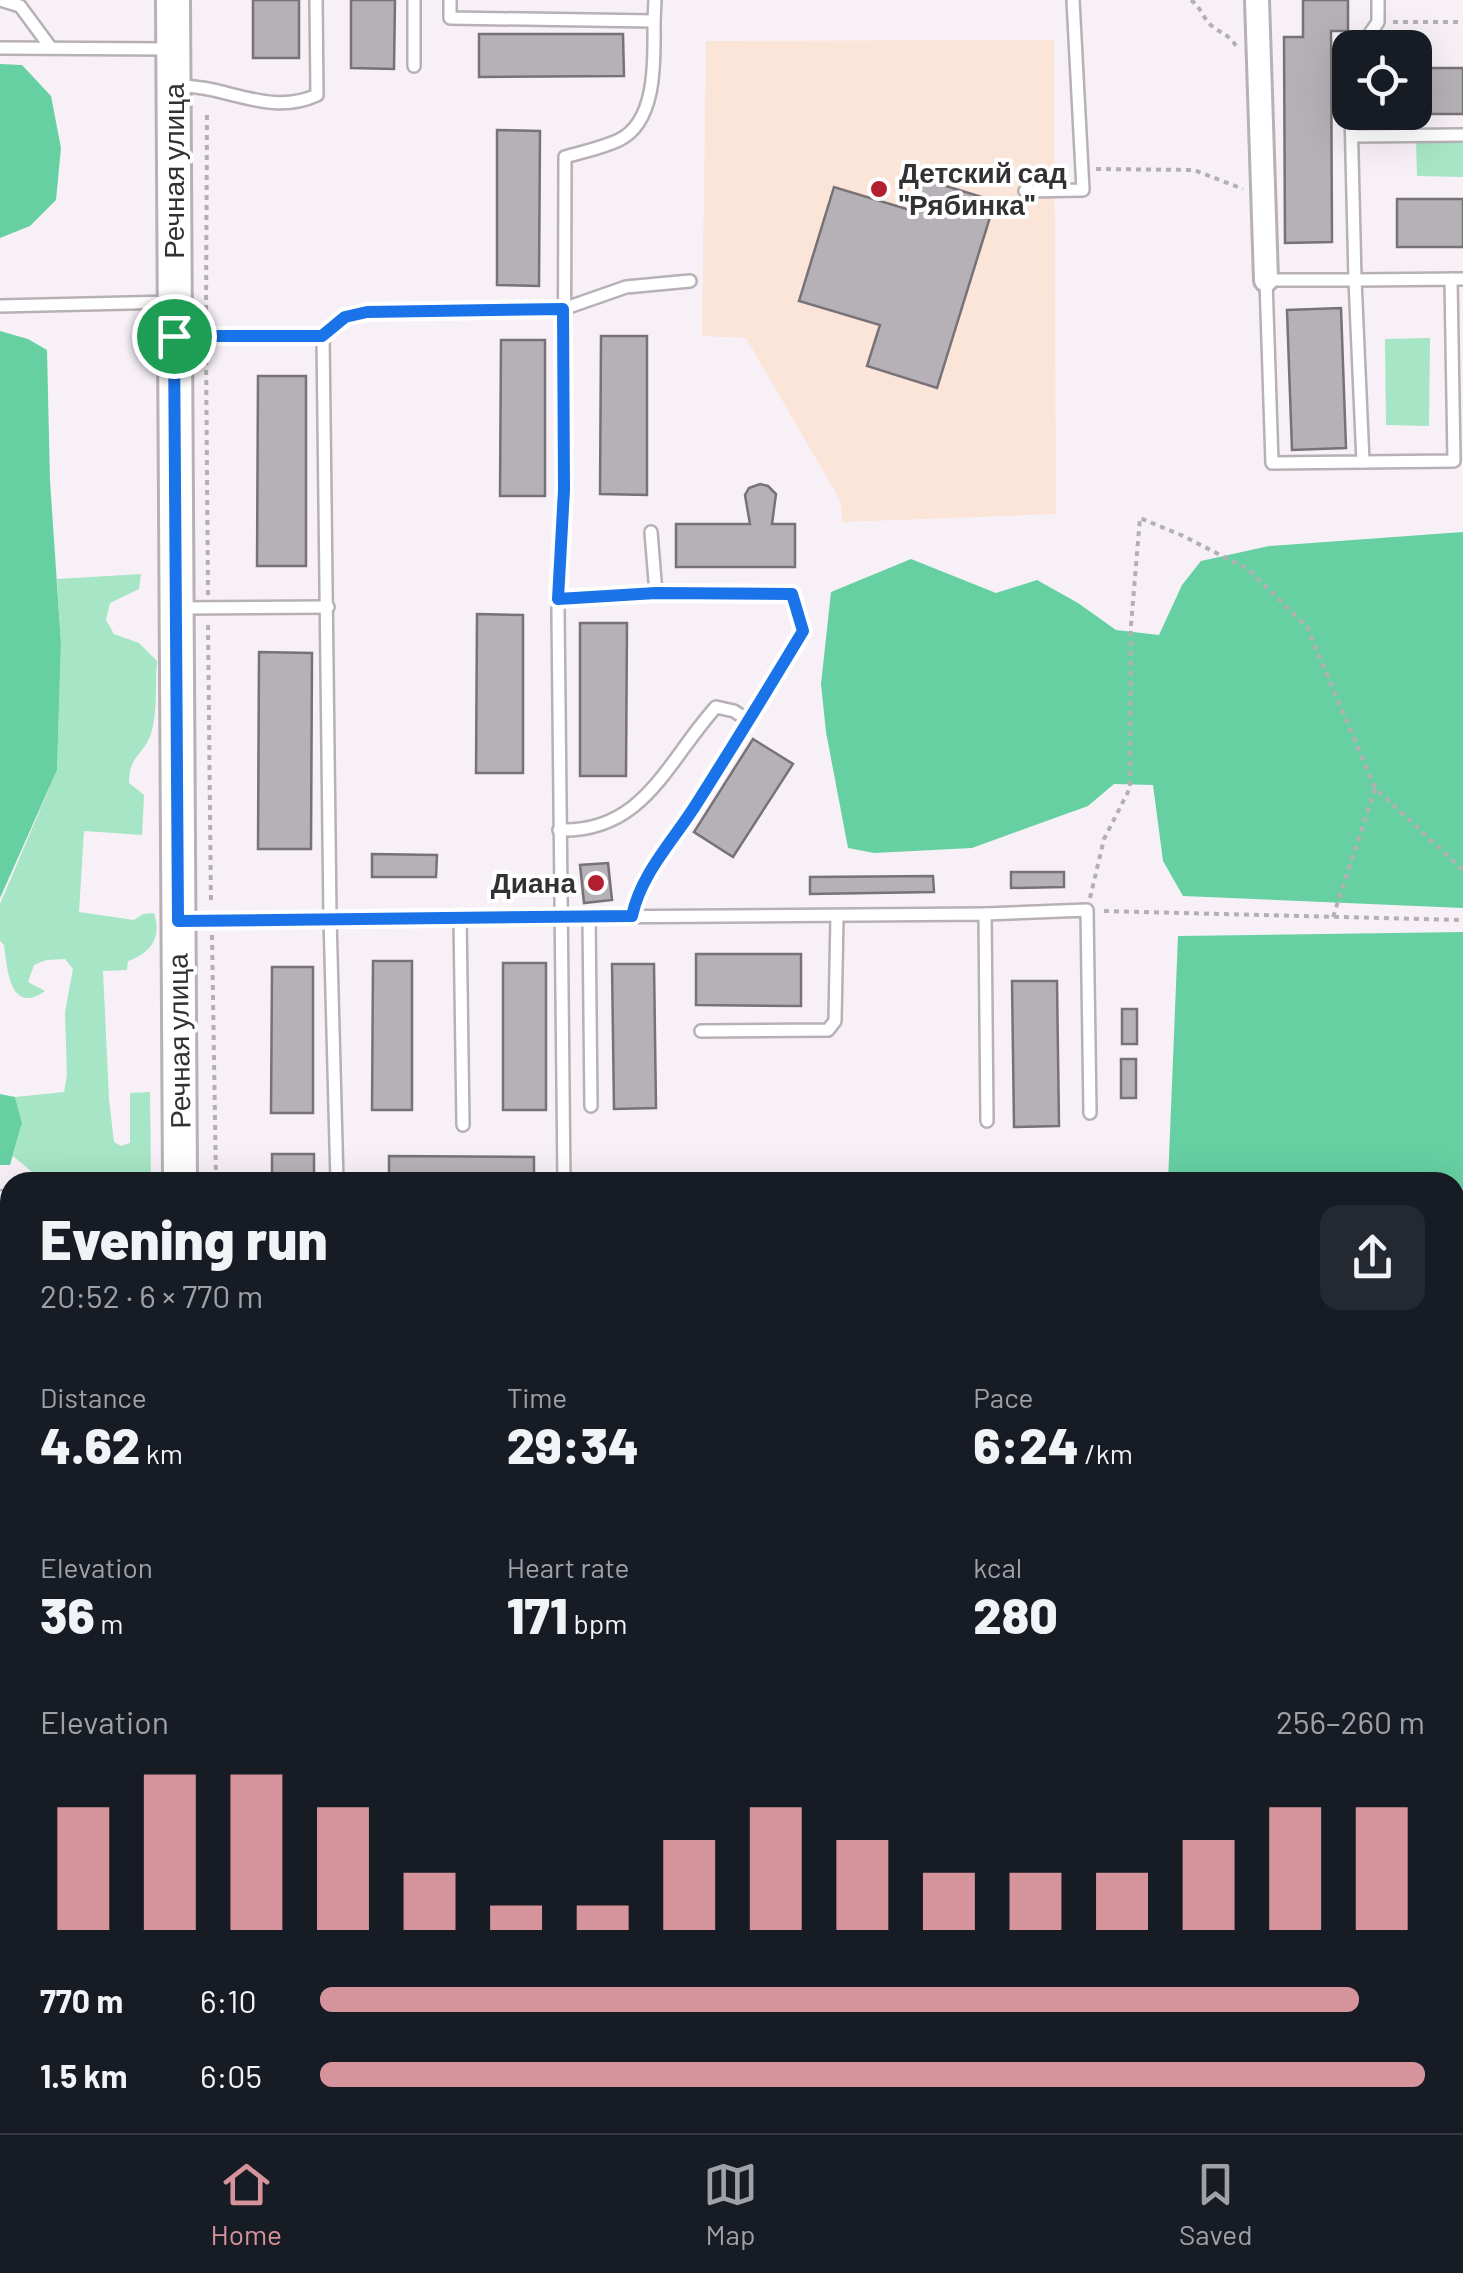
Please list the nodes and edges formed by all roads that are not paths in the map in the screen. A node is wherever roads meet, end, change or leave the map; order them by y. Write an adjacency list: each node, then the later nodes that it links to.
1 (0, 0): 13 (lane)
2 (173, 0): 14 (street, Речная улица)
3 (316, 0): 16 (lane)
4 (414, 0): 15 (lane)
5 (450, 0): 10 (lane)
6 (655, 0): 10 (lane)
7 (1073, 0): 20 (lane)
8 (1257, 0): 22 (street)
9 (1378, 0): 11 (lane)
10 (654, 21): 27 (lane)
11 (1372, 30)
12 (0, 48): 13 (lane)
13 (50, 48): 14 (lane)
14 (174, 49): 16 (street, Речная улица)
15 (414, 66)
16 (174, 86): 25 (street, Речная улица)
17 (1352, 130): 19 (lane)
18 (1463, 135): 19 (lane)
19 (1352, 136): 23 (lane)
20 (1025, 191)
21 (1457, 279): 23 (lane); 30 (lane)
22 (1266, 280): 23 (lane); 31 (lane)
23 (1355, 280): 31 (lane)
24 (690, 281): 27 (lane)
25 (174, 302): 26 (lane); 28 (street, Речная улица)
26 (0, 306)
27 (563, 309): 29 (lane); 34 (lane)
28 (190, 336): 29 (lane); 35 (street, Речная улица)
29 (322, 336): 36 (lane)
30 (1459, 461): 31 (lane)
31 (1363, 462)
32 (652, 532): 33 (lane)
33 (656, 593): 34 (lane); 37 (lane)
34 (558, 599): 38 (lane)
35 (175, 608): 36 (lane); 46 (street, Речная улица)
36 (328, 608): 45 (lane)
37 (748, 721): 38 (lane); 43 (lane)
38 (560, 830): 41 (lane)
39 (985, 914): 44 (lane); 49 (lane); 50 (lane)
40 (460, 916): 41 (lane); 45 (lane); 51 (lane)
41 (559, 916): 42 (lane); 54 (lane)
42 (589, 916): 43 (lane); 48 (lane)
43 (632, 916): 44 (lane)
44 (837, 916): 47 (lane)
45 (330, 917): 46 (lane); 53 (lane)
46 (178, 921): 52 (street, Речная улица)
47 (700, 1031)
48 (591, 1106)
49 (1090, 1113)
50 (986, 1121)
51 (463, 1125)
52 (180, 1172)
53 (337, 1172)
54 (564, 1172)

